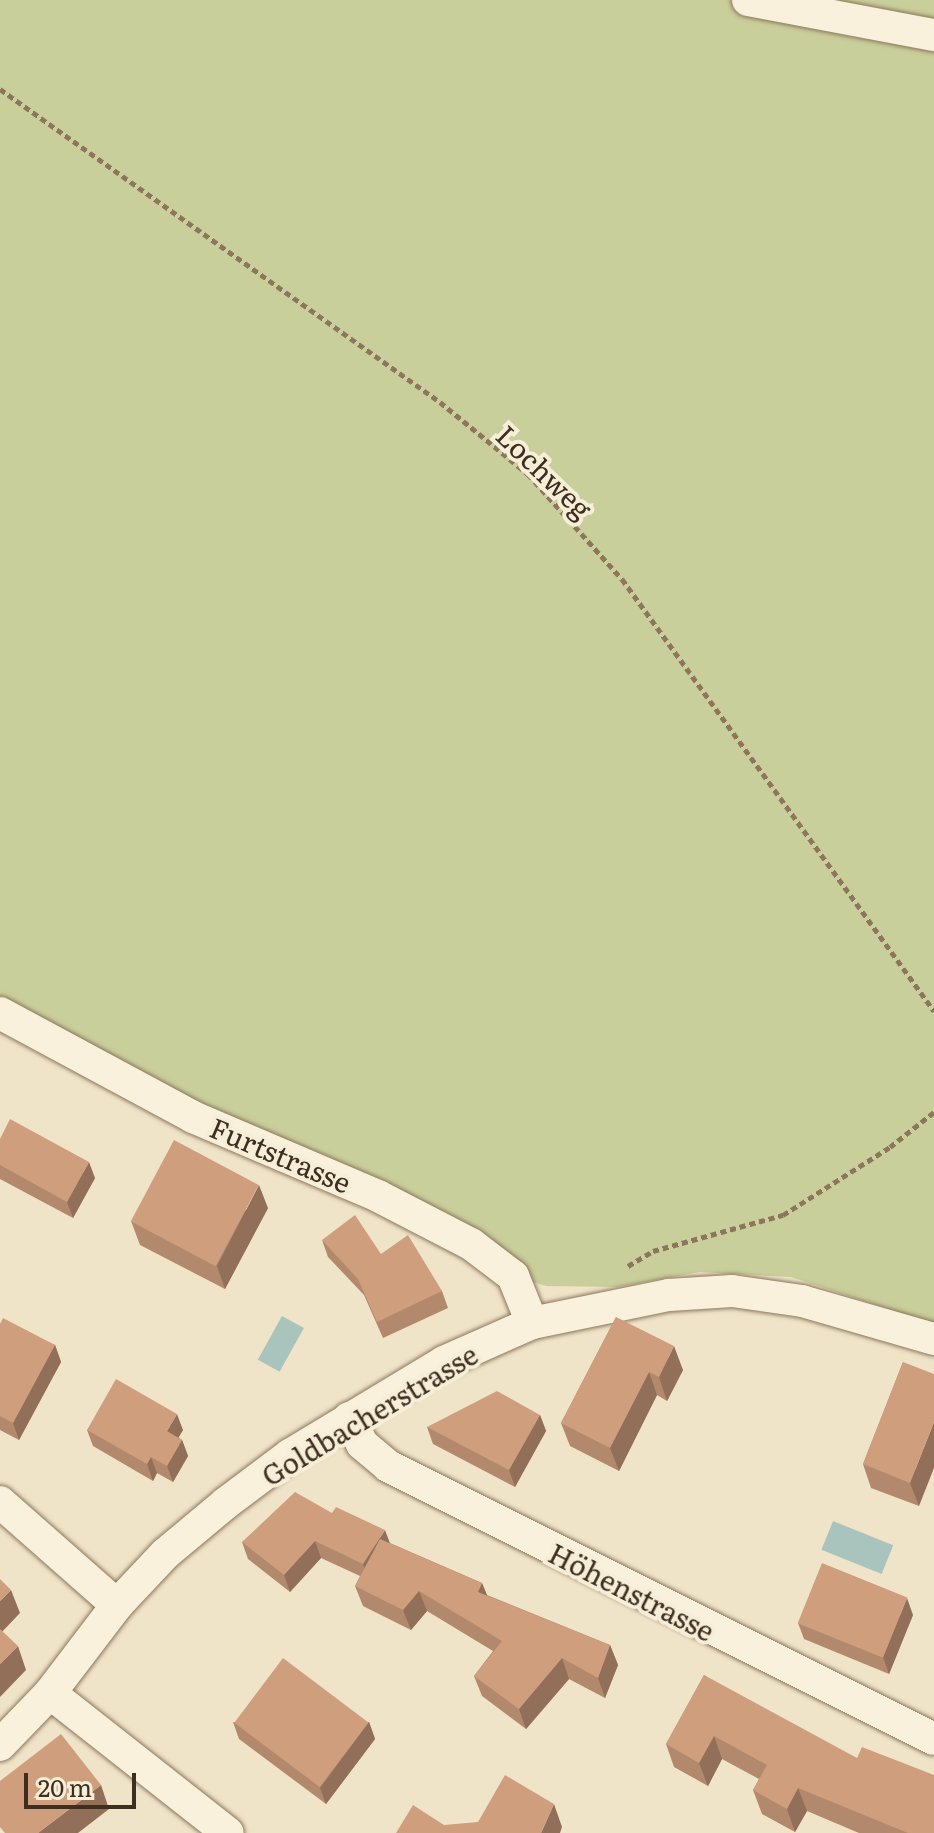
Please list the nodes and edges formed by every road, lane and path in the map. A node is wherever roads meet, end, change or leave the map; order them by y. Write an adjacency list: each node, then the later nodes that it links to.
1 (748, 0): 2 (street)
2 (934, 35)
3 (0, 89): 4 (path, Lochweg)
4 (934, 1011)
5 (0, 1013): 8 (street, Furtstrasse)
6 (934, 1112): 7 (path)
7 (613, 1275)
8 (532, 1323): 9 (street, Goldbacherstrasse); 10 (street, Goldbacherstrasse)
9 (934, 1339)
10 (349, 1418): 12 (street, Goldbacherstrasse); 14 (street, Höhenstrasse)
11 (0, 1502): 12 (street)
12 (117, 1605): 13 (street, Goldbacherstrasse)
13 (50, 1693): 15 (street, Goldbacherstrasse); 16 (street)
14 (934, 1739)
15 (0, 1745)
16 (228, 1833)

